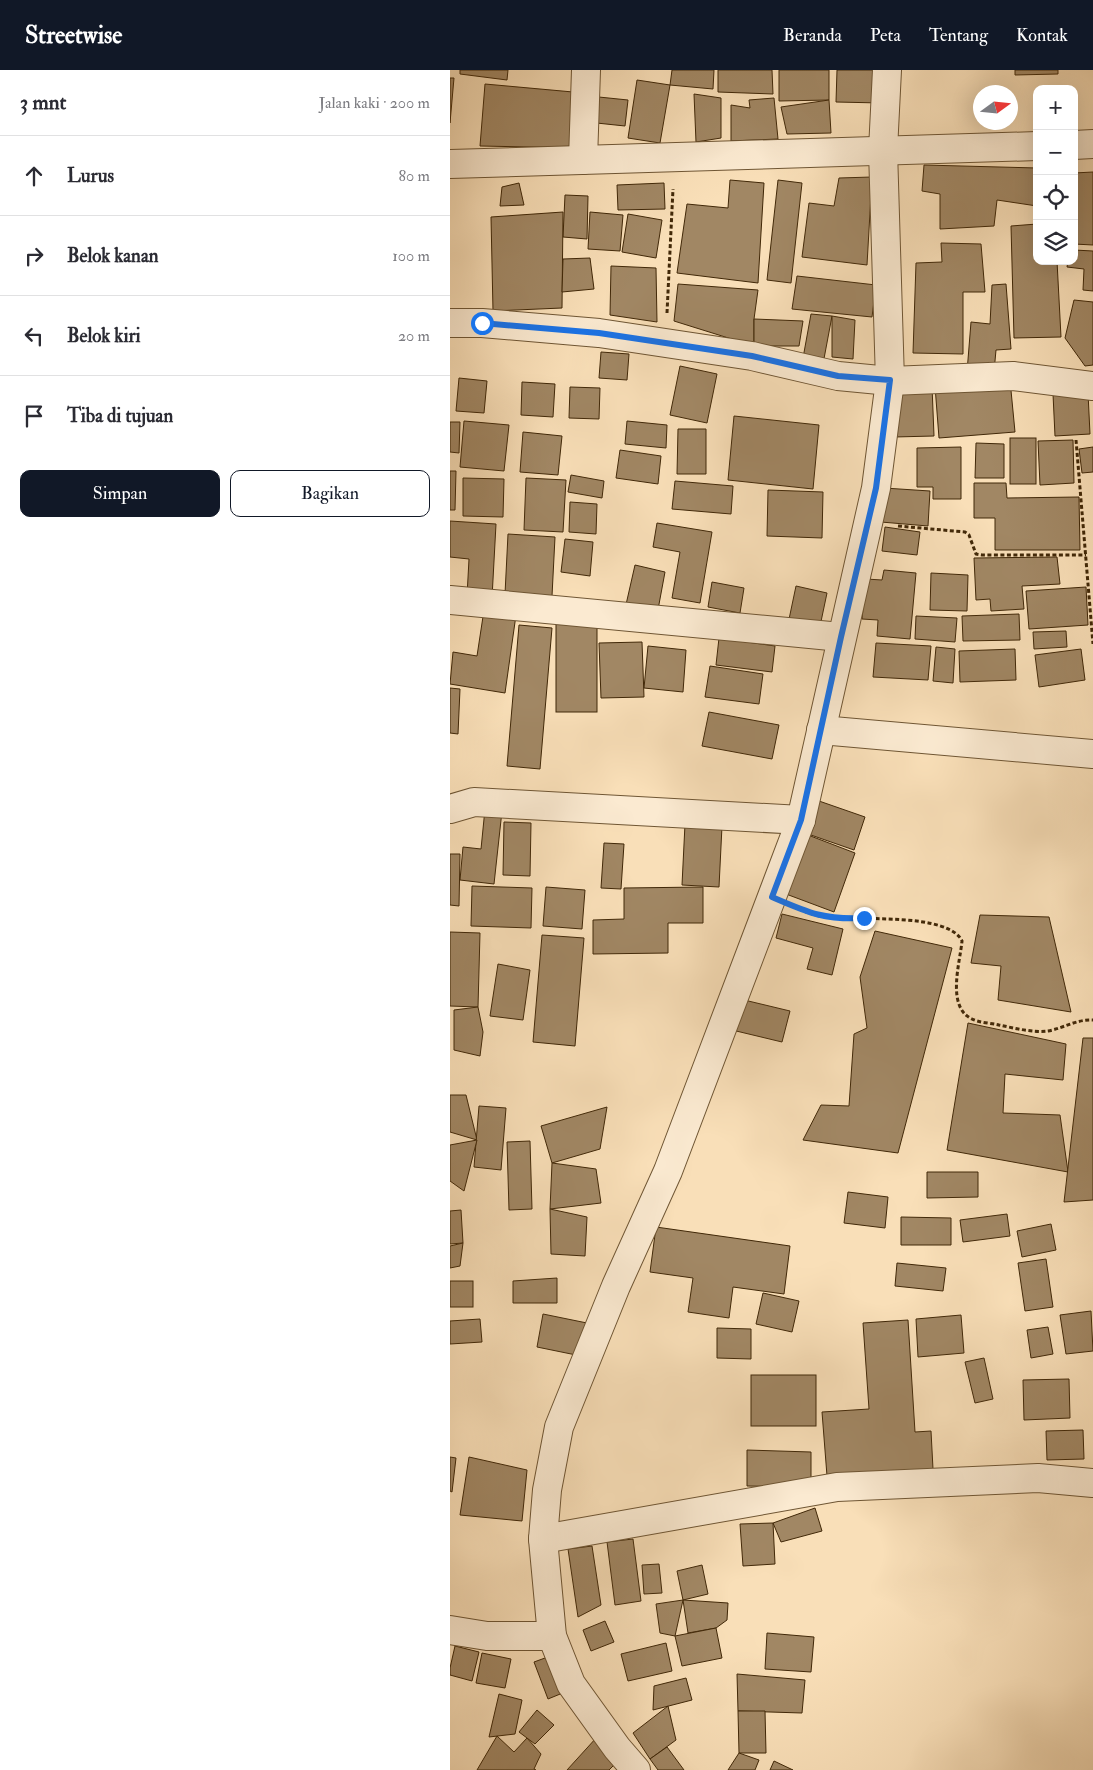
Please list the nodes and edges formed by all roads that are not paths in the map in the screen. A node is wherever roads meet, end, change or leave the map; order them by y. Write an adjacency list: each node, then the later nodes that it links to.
1 (586, 70): 7 (street)
2 (887, 70): 6 (street)
3 (1093, 144): 4 (street)
4 (1078, 145)
5 (1033, 146): 6 (street)
6 (895, 150): 7 (street); 10 (street)
7 (583, 160): 8 (street)
8 (450, 164)
9 (450, 323): 10 (street)
10 (890, 380): 11 (street); 13 (street)
11 (1093, 386)
12 (450, 600): 13 (street)
13 (841, 637): 14 (street)
14 (821, 730): 15 (street); 17 (street)
15 (1093, 754)
16 (450, 809): 17 (street)
17 (801, 820): 19 (street)
18 (1093, 1483): 19 (street)
19 (542, 1539): 21 (street)
20 (450, 1630): 21 (street)
21 (552, 1636): 22 (street)
22 (636, 1770)

